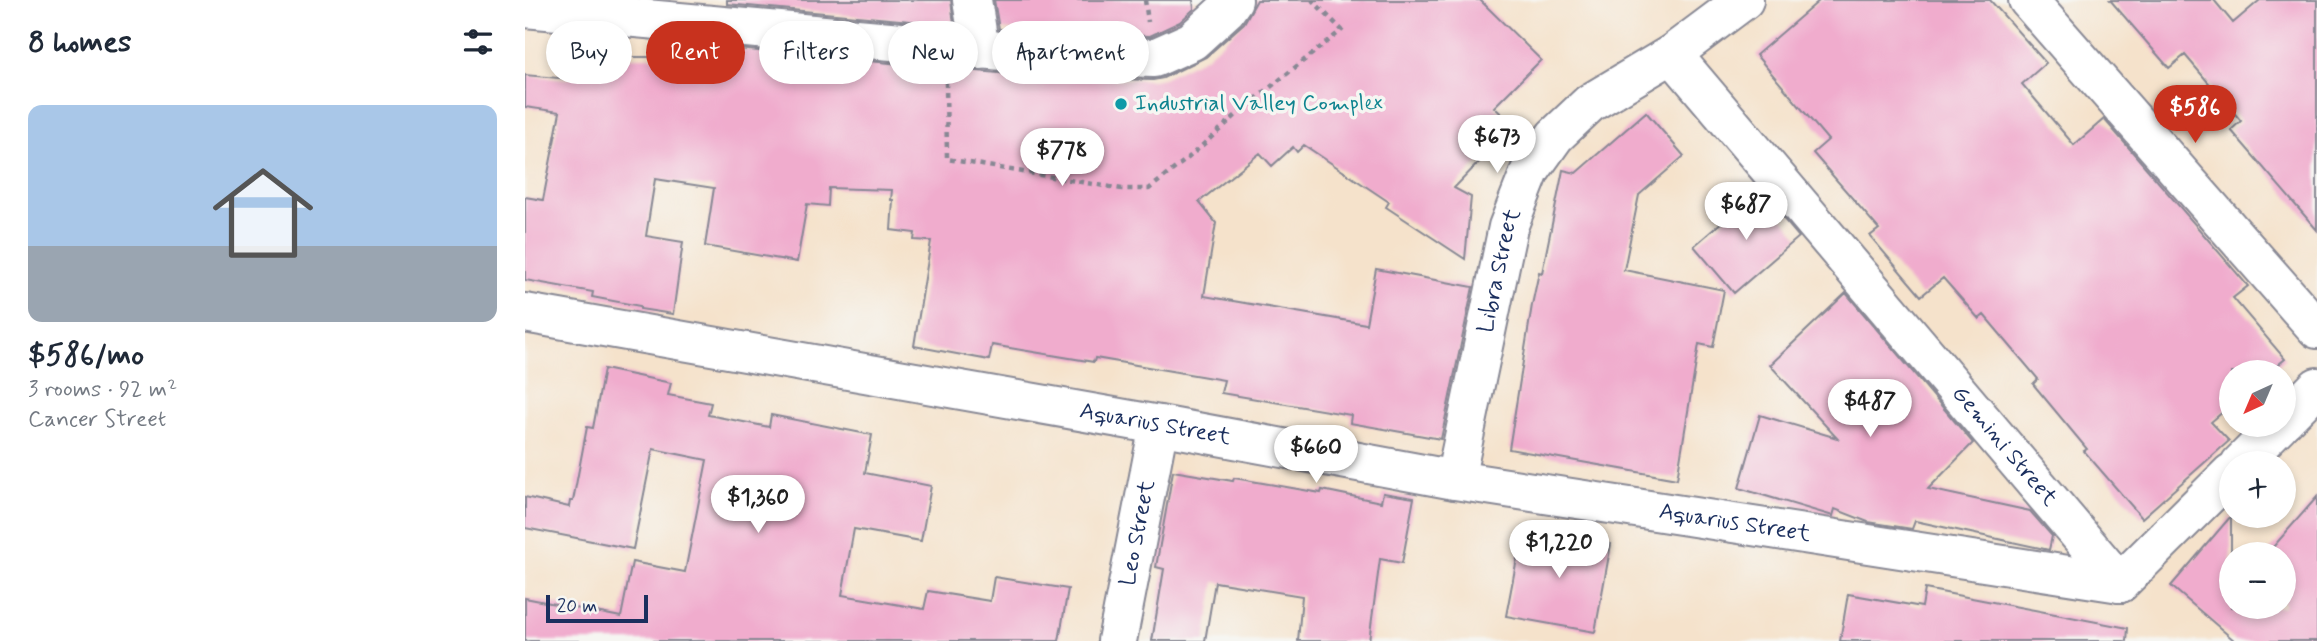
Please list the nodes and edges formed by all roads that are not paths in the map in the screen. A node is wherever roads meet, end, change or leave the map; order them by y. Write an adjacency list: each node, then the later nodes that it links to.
1 (972, 0): 6 (street)
2 (1233, 0): 8 (street)
3 (1744, 0): 9 (street, Libra Street)
4 (2028, 0): 11 (street)
5 (525, 8): 7 (street)
6 (968, 21)
7 (888, 41)
8 (978, 49)
9 (1672, 54): 17 (street, Libra Street); 19 (street, Gemini Street)
10 (525, 313): 14 (street, Aquarius Street)
11 (2317, 329)
12 (2317, 387): 13 (street)
13 (2296, 408)
14 (1159, 425): 17 (street, Aquarius Street); 20 (street, Leo Street)
15 (2266, 438): 16 (street)
16 (2253, 451)
17 (1455, 480): 19 (street, Aquarius Street)
18 (2219, 484): 19 (street)
19 (2120, 583)
20 (1117, 641)

